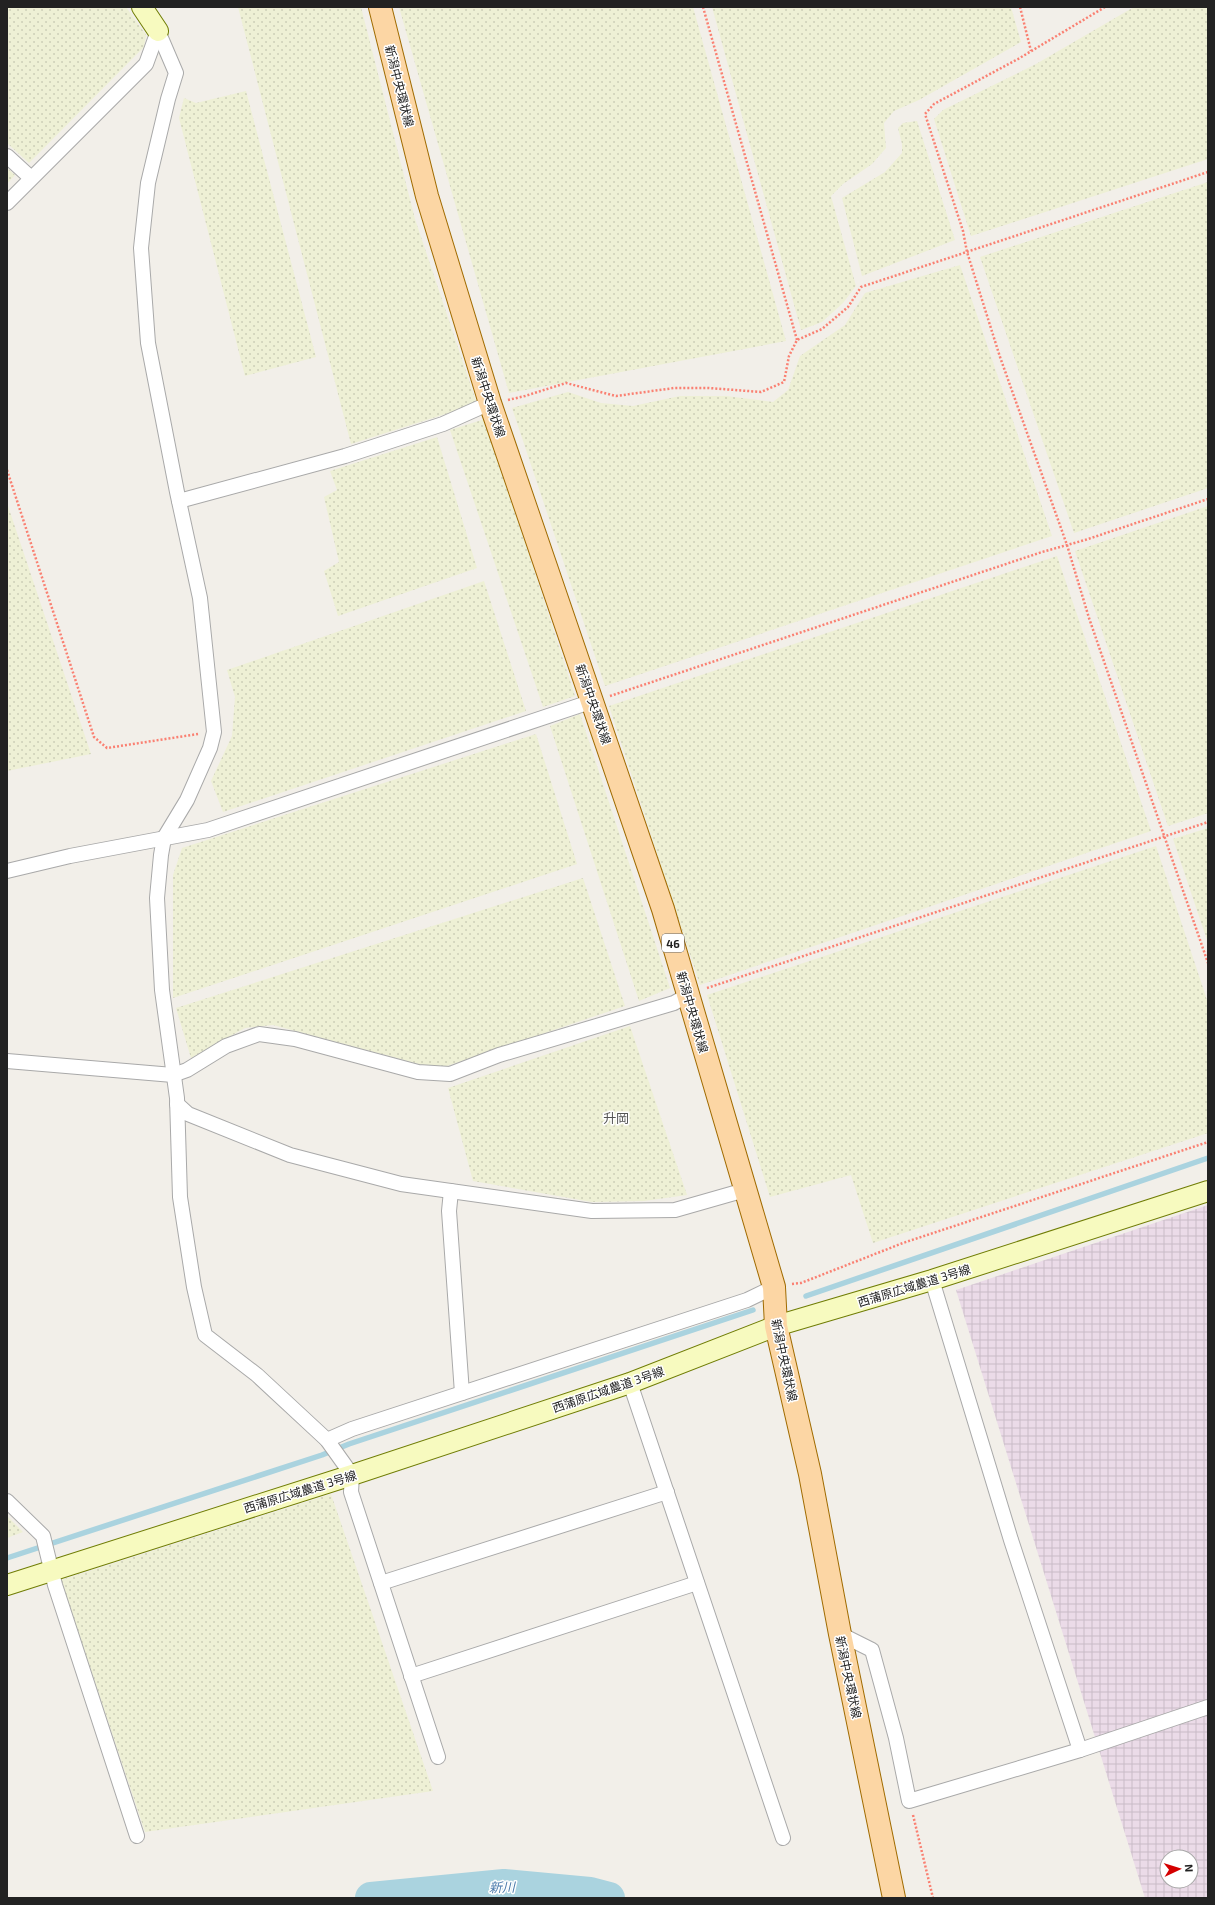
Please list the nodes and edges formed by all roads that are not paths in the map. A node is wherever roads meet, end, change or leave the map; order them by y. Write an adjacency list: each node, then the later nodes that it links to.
1 (142, 7): 3 (street)
2 (380, 7): 7 (main road, 新潟中央環状線 / 46)
3 (158, 31): 5 (street); 8 (street)
4 (7, 156): 5 (street)
5 (31, 178): 6 (street)
6 (7, 203)
7 (490, 403): 8 (street); 9 (main road, 新潟中央環状線 / 46)
8 (179, 501): 10 (street)
9 (593, 701): 10 (street); 12 (main road, 新潟中央環状線 / 46)
10 (164, 838): 11 (street); 14 (street)
11 (7, 871)
12 (688, 995): 14 (street); 16 (main road, 新潟中央環状線 / 46)
13 (7, 1061): 14 (street)
14 (173, 1075): 15 (street)
15 (177, 1104): 17 (street); 24 (street)
16 (745, 1190): 17 (street); 20 (main road, 新潟中央環状線 / 46)
17 (451, 1191): 23 (street)
18 (1208, 1191): 19 (street, 西蒲原広域農道 3号線)
19 (932, 1280): 21 (street, 西蒲原広域農道 3号線); 35 (street)
20 (774, 1287): 21 (main road, 新潟中央環状線 / 46); 23 (street)
21 (776, 1326): 22 (street, 西蒲原広域農道 3号線); 32 (main road, 新潟中央環状線 / 46)
22 (630, 1383): 25 (street, 西蒲原広域農道 3号線); 26 (street)
23 (462, 1393): 24 (street)
24 (327, 1440): 25 (street)
25 (352, 1475): 28 (street, 西蒲原広域農道 3号線); 30 (street)
26 (666, 1492): 29 (street); 30 (street)
27 (7, 1501): 28 (street)
28 (50, 1563): 31 (street, 西蒲原広域農道 3号線); 37 (street)
29 (697, 1582): 33 (street); 38 (street)
30 (381, 1583): 33 (street)
31 (7, 1585)
32 (840, 1634): 35 (street); 39 (main road, 新潟中央環状線 / 46)
33 (411, 1676): 36 (street)
34 (1208, 1708): 35 (street)
35 (1080, 1750)
36 (438, 1756)
37 (137, 1836)
38 (783, 1838)
39 (894, 1898)

